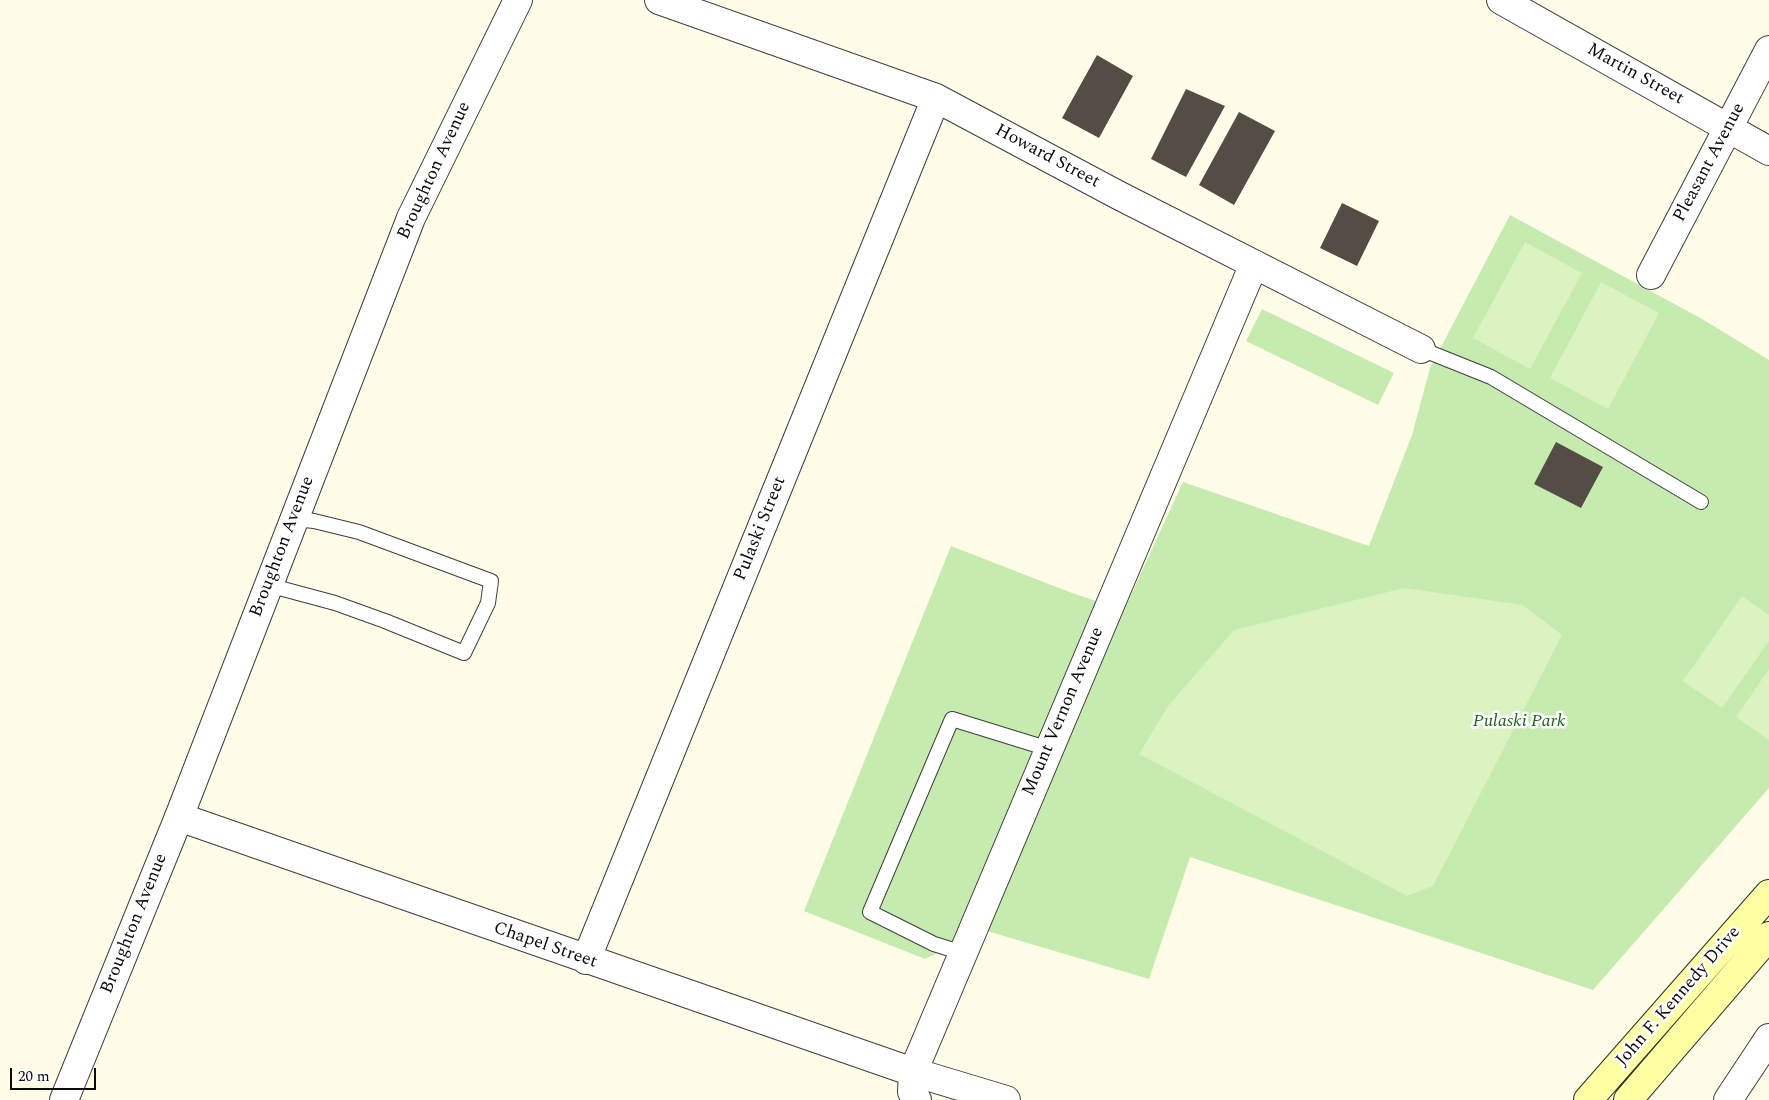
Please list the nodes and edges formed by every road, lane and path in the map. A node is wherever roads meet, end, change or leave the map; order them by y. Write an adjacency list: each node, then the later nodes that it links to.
1 (518, 0): 12 (street, Broughton Avenue)
2 (659, 0): 5 (street, Howard Street)
3 (1501, 0): 6 (street, Martin Street)
4 (1769, 50): 6 (street, Pleasant Avenue)
5 (936, 98): 8 (street, Howard Street); 19 (street, Pulaski Street)
6 (1729, 127): 7 (street, Martin Street); 9 (street, Pleasant Avenue)
7 (1769, 151)
8 (1254, 264): 10 (street, Howard Street); 14 (street, Mount Vernon Avenue)
9 (1651, 275)
10 (1421, 349): 11 (lane)
11 (1701, 502)
12 (294, 519): 13 (street, Broughton Avenue); 13 (lane)
13 (268, 585): 15 (street, Broughton Avenue)
14 (1048, 749): 18 (street, Mount Vernon Avenue); 18 (lane)
15 (178, 817): 19 (street, Chapel Street); 22 (street, Broughton Avenue)
16 (1769, 894): 25 (main road, John F. Kennedy Drive)
17 (1769, 936): 26 (main road, John F. Kennedy Drive)
18 (963, 953): 21 (street, Mount Vernon Avenue)
19 (586, 960): 21 (street, Chapel Street)
20 (1769, 1038): 27 (street)
21 (913, 1072): 23 (street); 24 (street)
22 (64, 1100)
23 (917, 1100)
24 (1006, 1100)
25 (1588, 1100)
26 (1628, 1100)
27 (1728, 1100)

